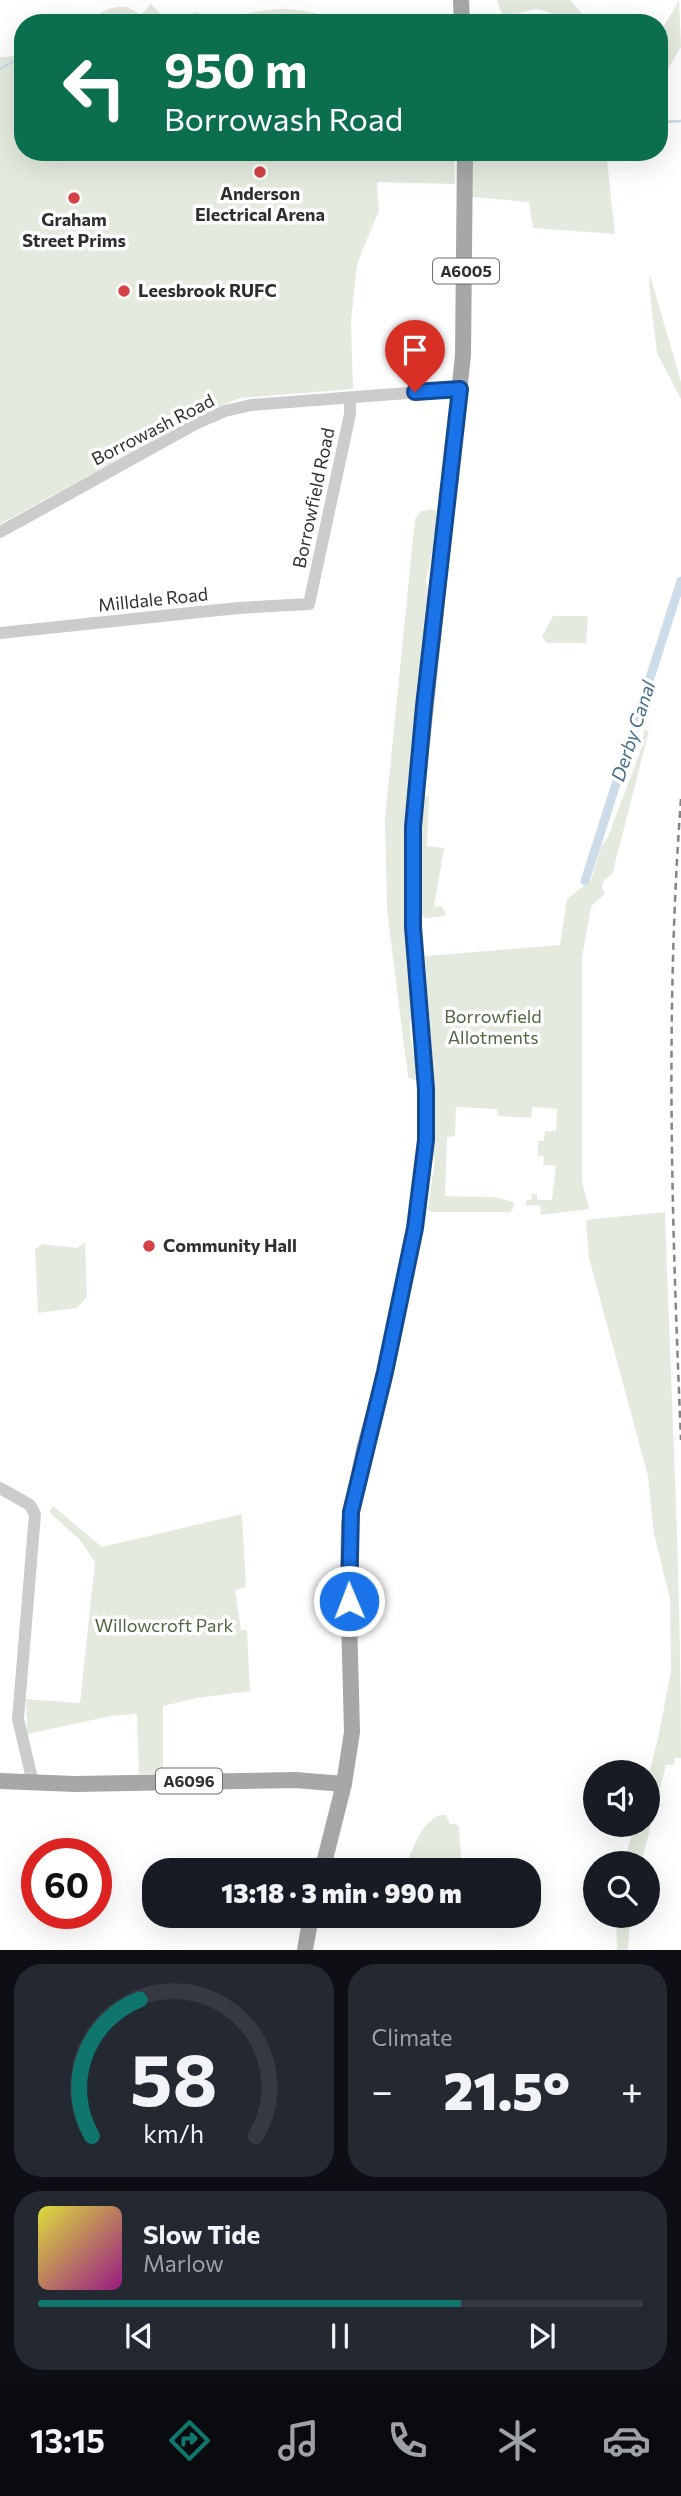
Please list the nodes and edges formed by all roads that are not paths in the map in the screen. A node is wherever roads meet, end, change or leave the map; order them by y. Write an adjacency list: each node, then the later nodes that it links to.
1 (465, 161): 2 (main road, A6005)
2 (460, 389): 3 (street, Borrowash Road); 10 (main road, A6005)
3 (350, 398): 4 (street, Borrowash Road); 5 (street, Borrowfield Road)
4 (0, 532)
5 (309, 604): 6 (street, Milldale Road)
6 (0, 633)
7 (0, 1488): 9 (street)
8 (0, 1781): 9 (main road, A6096)
9 (33, 1783): 10 (main road, A6096)
10 (344, 1784): 11 (main road, A6005)
11 (325, 1858)
12 (309, 1928): 13 (main road)
13 (305, 1950)

